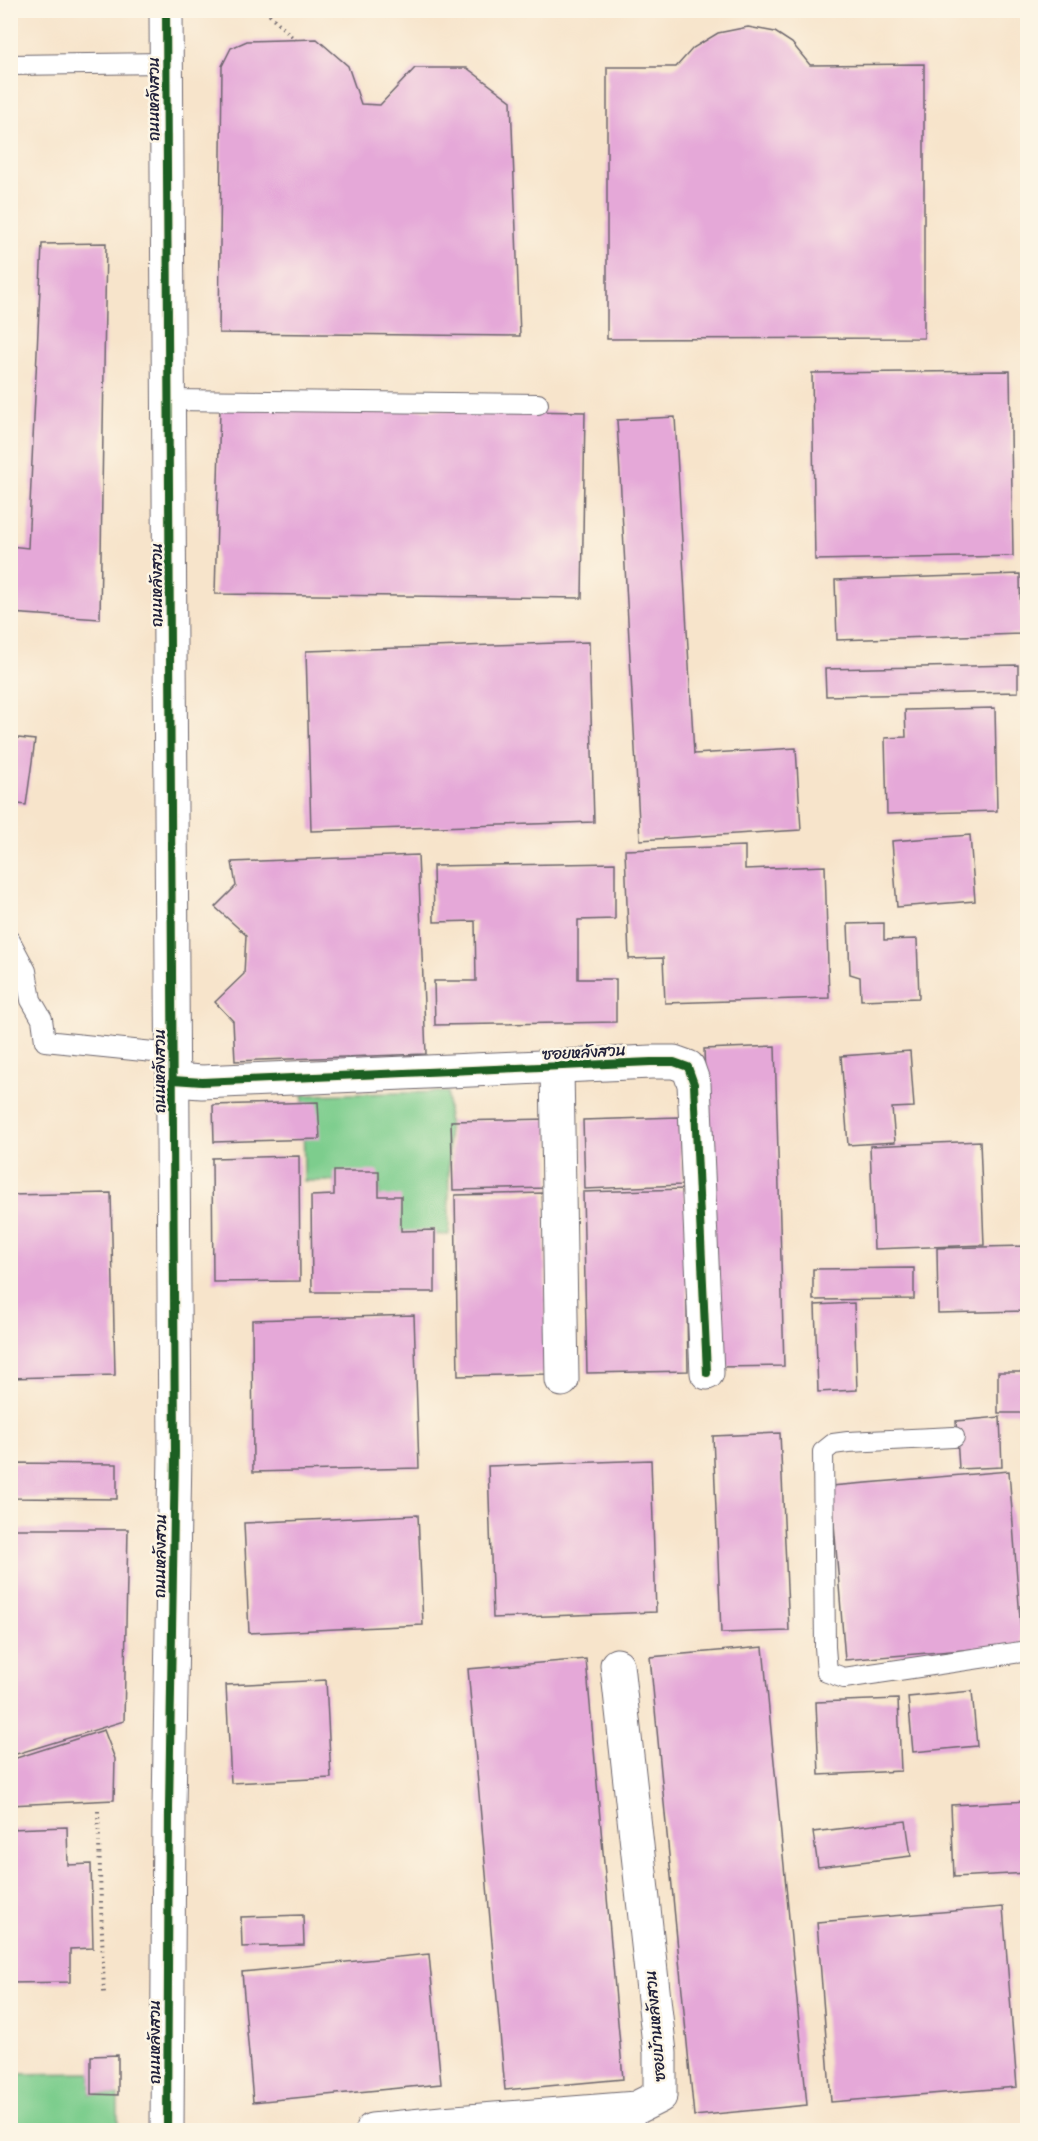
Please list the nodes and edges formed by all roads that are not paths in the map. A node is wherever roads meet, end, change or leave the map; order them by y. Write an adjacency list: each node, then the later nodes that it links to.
1 (166, 10): 2 (street, ถนนหลังสวน)
2 (166, 63): 3 (lane); 4 (street, ถนนหลังสวน)
3 (10, 65)
4 (170, 400): 5 (lane); 7 (street, ถนนหลังสวน)
5 (538, 404)
6 (10, 941): 7 (lane)
7 (173, 1067): 8 (street, ซอยหลังสวน); 14 (street, ถนนหลังสวน)
8 (557, 1067): 9 (street, ซอยหลังสวน); 10 (street, ซอยหลังสวน)
9 (707, 1374)
10 (562, 1380)
11 (954, 1437): 12 (lane)
12 (1028, 1651)
13 (617, 1665): 15 (street, ซอยบ้านหลังสวน)
14 (167, 2130)
15 (372, 2130)

